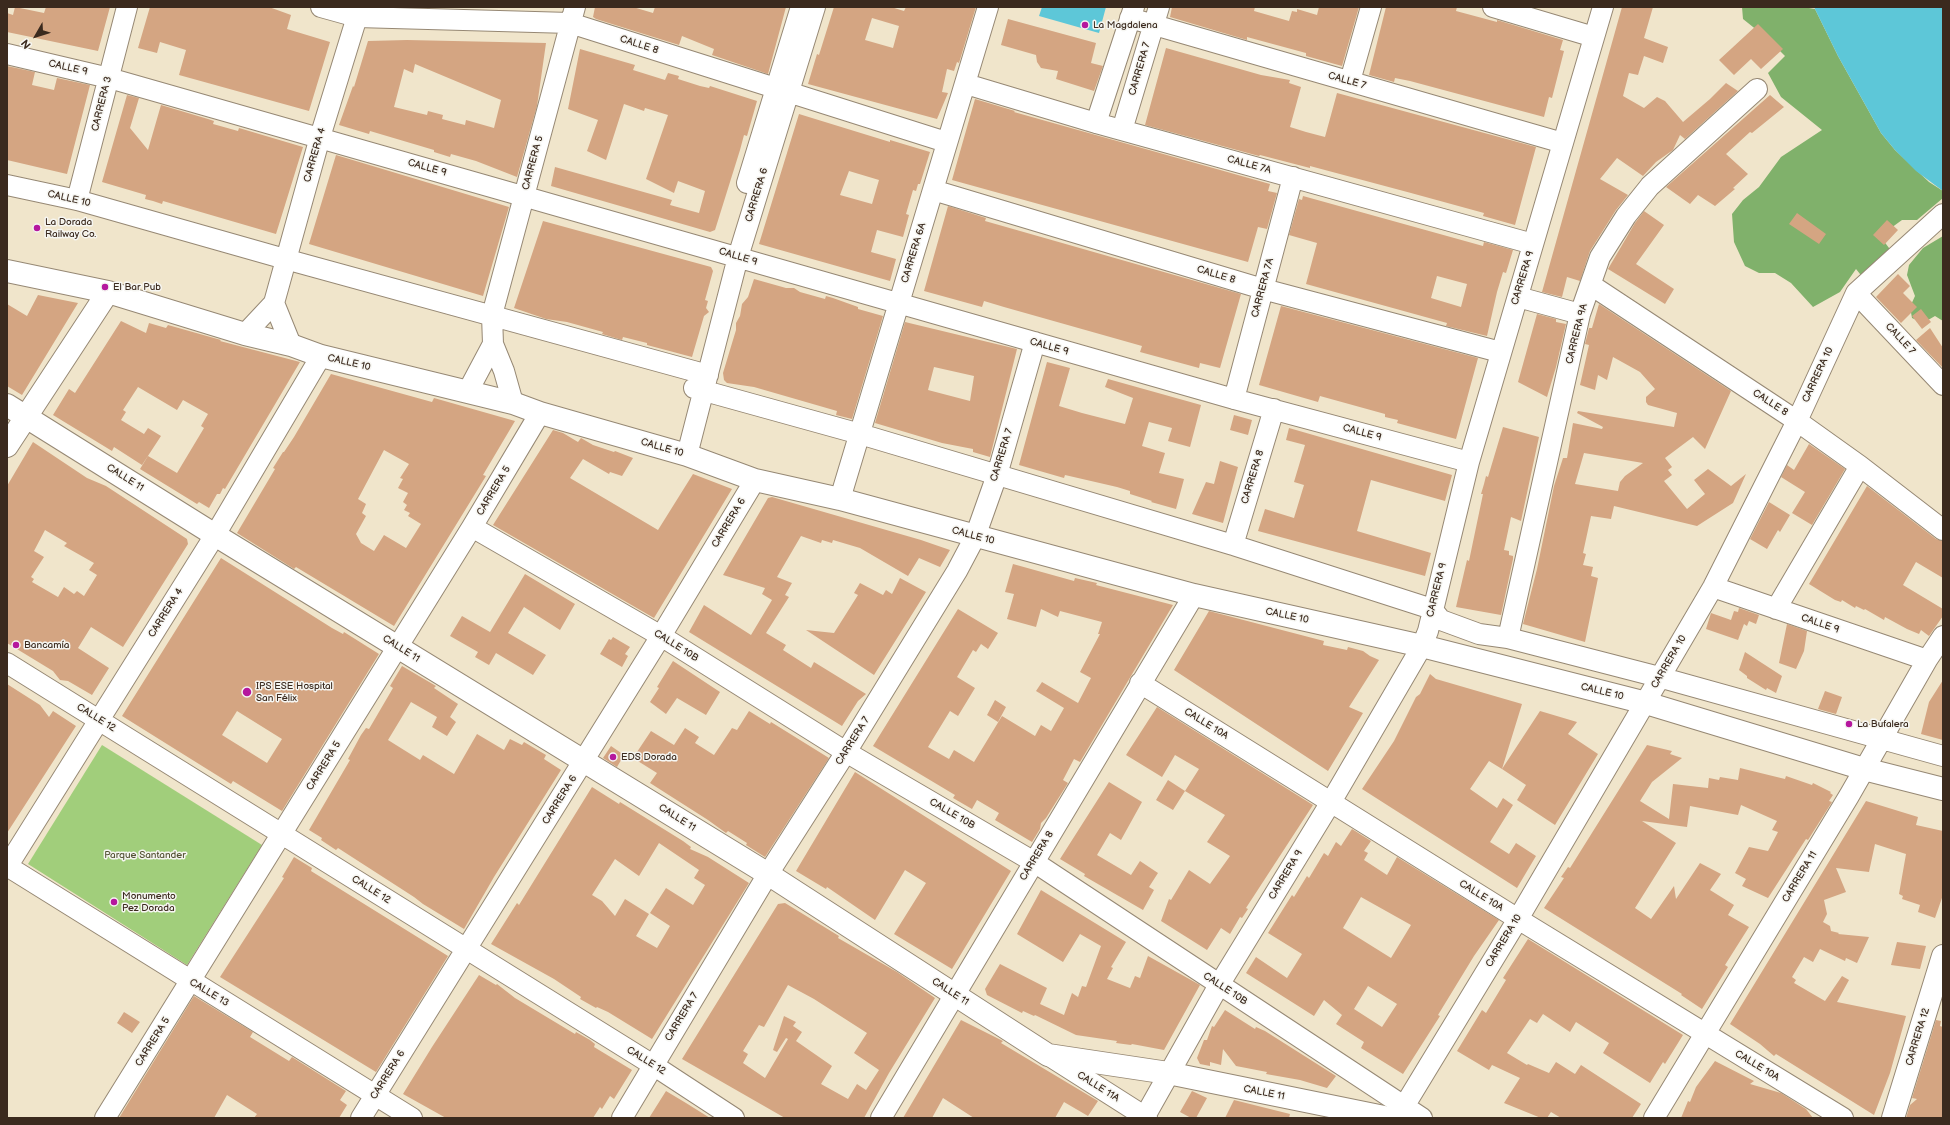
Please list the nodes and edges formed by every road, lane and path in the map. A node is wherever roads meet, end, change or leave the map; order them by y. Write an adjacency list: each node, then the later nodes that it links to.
1 (127, 7): 15 (street, CARRERA 3)
2 (321, 7): 9 (street, CALLE 8)
3 (801, 7): 19 (street, CARRERA 6)
4 (815, 7): 19 (street, CARRERA 6)
5 (988, 7): 17 (street, CARRERA 6A)
6 (1372, 7): 16 (street)
7 (1493, 7): 13 (street)
8 (1603, 7): 13 (street, CARRERA 9)
9 (358, 12): 11 (street, CALLE 8); 22 (street, CARRERA 4)
10 (1132, 13): 12 (street, CALLE 7); 20 (street)
11 (572, 15): 19 (street, CALLE 8); 28 (street, CARRERA 5)
12 (1156, 16): 16 (street, CALLE 7); 21 (street, CARRERA 7)
13 (1594, 37): 24 (street, CARRERA 9)
14 (7, 54): 15 (street, CALLE 9)
15 (109, 78): 22 (street, CALLE 9); 29 (street, CARRERA 3)
16 (1350, 81): 24 (street, CALLE 7)
17 (966, 84): 20 (street, CALLE 7A); 23 (street, CARRERA 6A)
18 (1757, 89): 35 (street, CARRERA 9A)
19 (782, 90): 23 (street, CALLE 8); 32 (street, CARRERA 6)
20 (1096, 123): 21 (street, CALLE 7A)
21 (1122, 130): 25 (street, CALLE 7A)
22 (320, 137): 28 (street, CALLE 9); 33 (street, CARRERA 4)
23 (946, 142): 27 (street, CARRERA 6A)
24 (1563, 143): 31 (street, CARRERA 9)
25 (1293, 177): 31 (street, CALLE 7A); 36 (street, CARRERA 7A)
26 (7, 185): 29 (street, CALLE 10)
27 (933, 190): 36 (street, CALLE 8); 41 (street, CARRERA 6A)
28 (524, 195): 32 (street, CALLE 9); 43 (street, CARRERA 5)
29 (77, 200): 33 (street, CALLE 10)
30 (1943, 214): 38 (street, CARRERA 10)
31 (1533, 244): 39 (street, CARRERA 9)
32 (732, 255): 41 (street, CALLE 9); 50 (street, CARRERA 6)
33 (285, 259): 40 (street, CARRERA 4); 43 (street, CALLE 10)
34 (7, 272): 37 (main road, CALLE 10)
35 (1591, 285): 42 (street, CARRERA 9A); 59 (street, CALLE 8)
36 (1263, 289): 48 (street, CALLE 8); 53 (street, CARRERA 7A)
37 (108, 292): 44 (main road, CALLE 10); 58 (main road)
38 (1856, 293): 51 (street, CALLE 7); 59 (street, CARRERA 10)
39 (1518, 297): 42 (street); 48 (street, CARRERA 9)
40 (274, 303): 44 (street, CARRERA 4); 47 (street)
41 (899, 304): 45 (street, CALLE 9); 60 (street, CARRERA 6A)
42 (1580, 314): 79 (street, CARRERA 9A)
43 (492, 315): 46 (street, CARRERA 5); 50 (street, CALLE 10)
44 (245, 334): 47 (main road, CALLE 10)
45 (1035, 342): 53 (street, CALLE 9); 65 (street, CARRERA 7)
46 (493, 344): 52 (street, CARRERA 5); 54 (street, CARRERA 5)
47 (291, 345): 49 (main road, CALLE 10)
48 (1500, 352): 63 (street, CARRERA 9)
49 (321, 356): 52 (main road, CALLE 10); 70 (street, CARRERA 4)
50 (701, 381): 60 (street, CALLE 10); 62 (street, CARRERA 6)
51 (1943, 385)
52 (468, 391): 54 (main road, CALLE 10)
53 (1234, 399): 56 (street, CALLE 9)
54 (513, 403): 57 (main road, CALLE 10)
55 (7, 405): 58 (main road, CALLE 11)
56 (1274, 409): 63 (street, CALLE 9); 72 (street, CARRERA 8)
57 (540, 413): 62 (main road, CALLE 10); 68 (street, CARRERA 5)
58 (26, 416): 61 (main road); 70 (main road, CALLE 11)
59 (1797, 421): 64 (street, CALLE 8); 73 (street, CARRERA 10)
60 (860, 434): 65 (street, CALLE 10); 67 (street, CARRERA 6A)
61 (7, 446)
62 (681, 453): 66 (main road, CALLE 10)
63 (1469, 462): 75 (street, CARRERA 9)
64 (1860, 466): 69 (street, CALLE 8); 76 (street)
65 (997, 475): 71 (street, CARRERA 7); 72 (street, CALLE 10)
66 (755, 480): 67 (main road, CALLE 10); 77 (street, CARRERA 6)
67 (840, 499): 71 (main road, CALLE 10)
68 (472, 527): 77 (street, CALLE 10B); 81 (street, CARRERA 5)
69 (1943, 530)
70 (216, 535): 81 (main road, CALLE 11); 87 (street, CARRERA 4)
71 (975, 537): 74 (main road, CALLE 10); 89 (street, CARRERA 7)
72 (1233, 545): 75 (street, CALLE 10)
73 (1713, 587): 76 (street, CALLE 9); 84 (street, CARRERA 10)
74 (1194, 595): 80 (main road, CALLE 10); 85 (street, CARRERA 8)
75 (1432, 609): 79 (street, CALLE 10); 80 (street, CARRERA 9)
76 (1776, 609): 82 (street, CALLE 9)
77 (661, 636): 89 (street, CALLE 10B); 91 (street, CARRERA 6)
78 (1943, 636): 82 (street, CARRERA 11)
79 (1508, 638): 84 (street, CALLE 10)
80 (1422, 646): 86 (main road, CALLE 10); 94 (street, CARRERA 9)
81 (398, 647): 91 (main road, CALLE 11); 95 (street, CARRERA 5)
82 (1927, 660): 88 (street, CARRERA 11)
83 (7, 663): 87 (street, CALLE 12)
84 (1659, 677): 86 (street, CARRERA 10); 88 (street, CALLE 10)
85 (1140, 684): 94 (street, CALLE 10A); 96 (street, CARRERA 8)
86 (1646, 703): 92 (main road, CALLE 10); 99 (street, CARRERA 10)
87 (99, 720): 95 (street, CALLE 12); 97 (street, CARRERA 4)
88 (1882, 738): 90 (street, CALLE 10); 92 (street, CARRERA 11)
89 (846, 752): 96 (street, CALLE 10B); 98 (street, CARRERA 7)
90 (1943, 756)
91 (584, 761): 98 (main road, CALLE 11); 100 (street, CARRERA 6)
92 (1864, 769): 93 (main road, CALLE 10); 105 (street, CARRERA 11)
93 (1943, 789)
94 (1331, 802): 99 (street, CALLE 10A); 103 (street, CARRERA 9)
95 (282, 834): 100 (street, CALLE 12); 102 (street, CARRERA 5)
96 (1034, 862): 103 (street, CALLE 10B); 104 (street, CARRERA 8)
97 (7, 867): 102 (street, CALLE 13)
98 (768, 874): 104 (main road, CALLE 11); 107 (street, CARRERA 7)
99 (1518, 919): 105 (street, CALLE 10A); 110 (street, CARRERA 10)
100 (467, 949): 107 (street, CALLE 12); 109 (street, CARRERA 6)
101 (1943, 956): 121 (main road, CARRERA 12)
102 (191, 982): 109 (street, CALLE 13); 112 (street, CARRERA 5)
103 (1219, 985): 108 (street, CARRERA 9); 110 (street, CALLE 10B)
104 (954, 994): 106 (main road, CALLE 11); 117 (street, CARRERA 8)
105 (1705, 1034): 119 (street, CARRERA 11); 120 (street, CALLE 10A)
106 (1048, 1055): 108 (main road, CALLE 11); 111 (street, CALLE 11A)
107 (653, 1065): 115 (street, CARRERA 7); 116 (street, CALLE 12)
108 (1168, 1073): 110 (main road, CALLE 11); 111 (street, CARRERA 9)
109 (376, 1094): 113 (street, CARRERA 6); 114 (street, CALLE 13)
110 (1397, 1114): 118 (street, CALLE 10B)
111 (1145, 1117)
112 (105, 1118)
113 (361, 1118)
114 (412, 1118)
115 (622, 1118)
116 (734, 1118)
117 (881, 1118)
118 (1422, 1118)
119 (1654, 1118)
120 (1843, 1118)
121 (1893, 1118)

